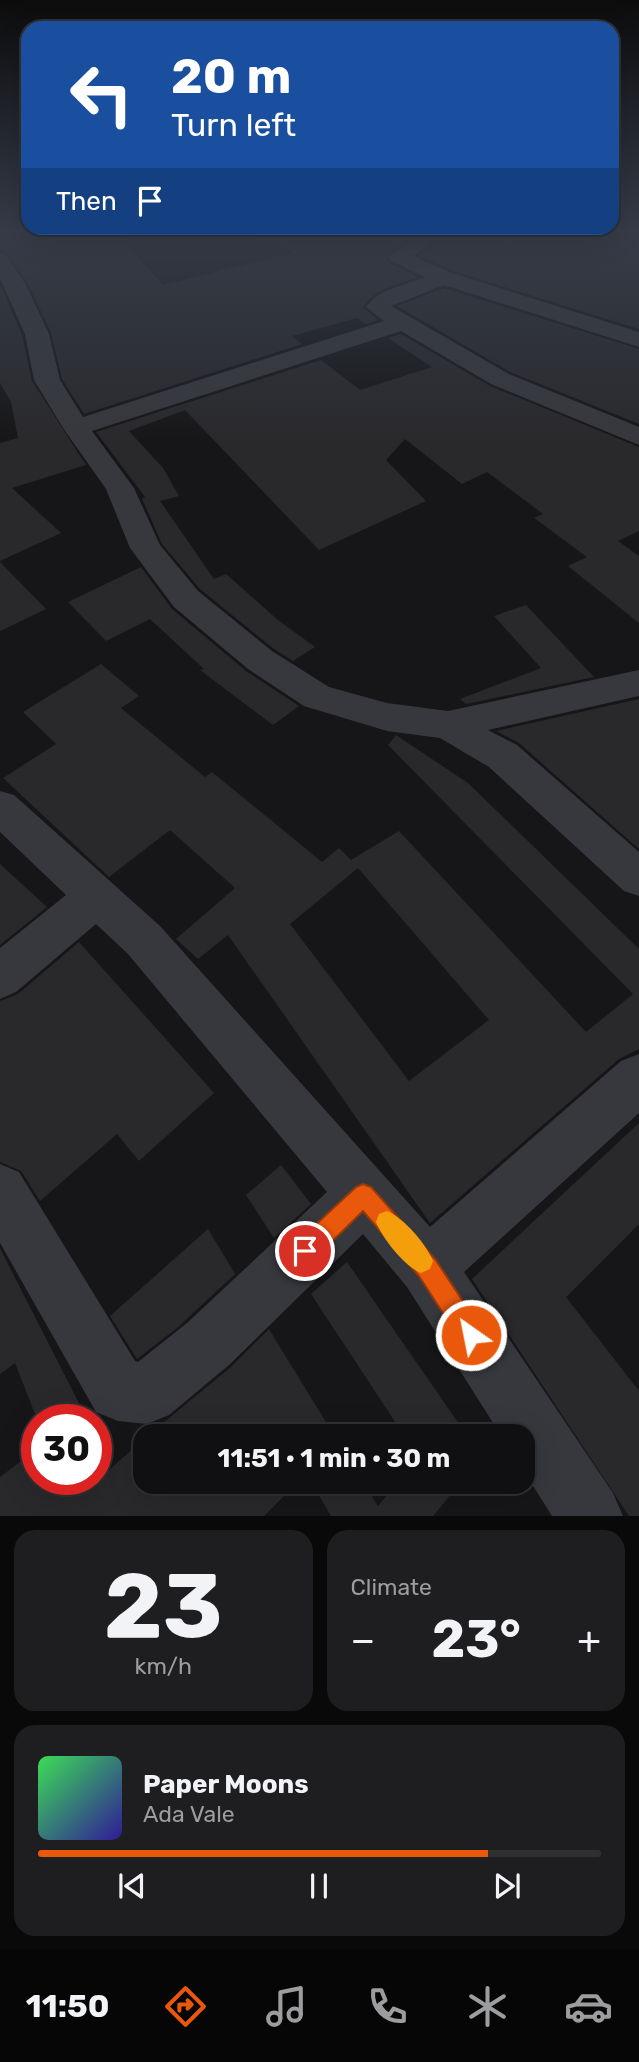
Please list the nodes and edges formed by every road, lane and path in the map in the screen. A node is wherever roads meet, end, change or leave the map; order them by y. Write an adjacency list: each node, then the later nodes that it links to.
1 (23, 303): 6 (street)
2 (381, 303): 4 (street)
3 (522, 303): 5 (street)
4 (401, 323): 6 (street); 7 (street)
5 (639, 340)
6 (76, 428): 9 (street)
7 (639, 438)
8 (639, 683): 9 (street)
9 (448, 725): 11 (street)
10 (0, 807): 12 (street)
11 (639, 878)
12 (97, 896): 13 (street); 16 (street)
13 (0, 977)
14 (639, 1079): 17 (street)
15 (0, 1191): 16 (street)
16 (363, 1195): 17 (street)
17 (427, 1267): 18 (street)
18 (590, 1516)

